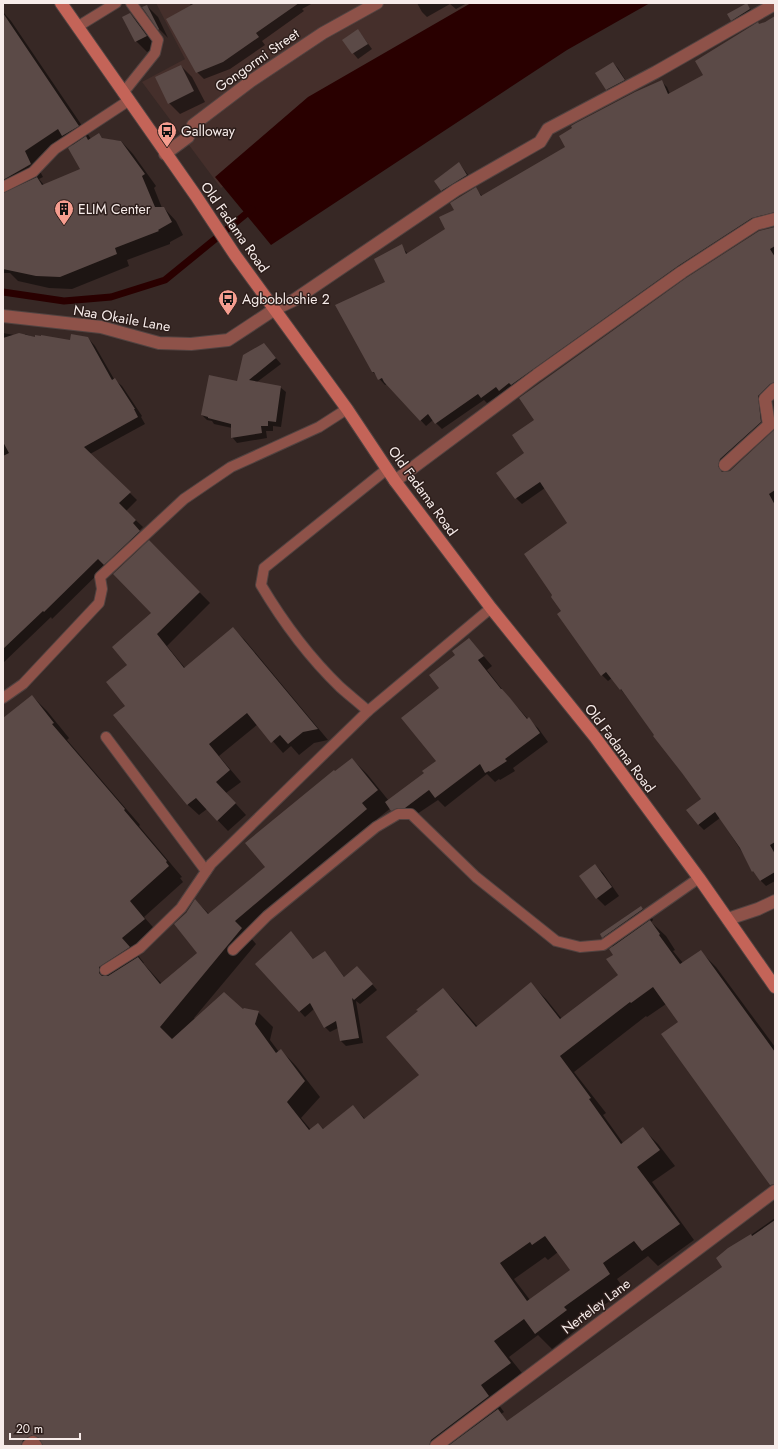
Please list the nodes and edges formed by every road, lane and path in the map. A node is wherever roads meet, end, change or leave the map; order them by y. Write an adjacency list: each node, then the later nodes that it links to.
1 (60, 3): 6 (street, Old Fadama Road)
2 (116, 3): 6 (lane)
3 (131, 3): 7 (lane)
4 (376, 3): 8 (street, Gongormi Street)
5 (775, 4): 11 (street, Naa Okaile Lane)
6 (77, 27): 7 (street, Old Fadama Road)
7 (126, 97): 8 (street, Old Fadama Road); 9 (lane)
8 (165, 154): 11 (street, Old Fadama Road)
9 (3, 187)
10 (775, 219): 17 (street)
11 (275, 309): 12 (street, Naa Okaile Lane); 14 (street, Old Fadama Road)
12 (3, 316)
13 (775, 389): 15 (street)
14 (347, 409): 16 (street, Old Fadama Road); 19 (lane)
15 (726, 465)
16 (387, 469): 17 (street, Old Fadama Road); 20 (lane)
17 (395, 481): 18 (street, Old Fadama Road)
18 (492, 608): 20 (lane); 23 (street, Old Fadama Road)
19 (3, 698)
20 (368, 711): 22 (lane)
21 (106, 737): 22 (lane)
22 (206, 871): 27 (lane)
23 (699, 878): 25 (street, Old Fadama Road); 26 (lane)
24 (775, 900): 25 (street)
25 (728, 919): 28 (street, Old Fadama Road)
26 (233, 950)
27 (105, 970)
28 (775, 987)
29 (775, 1191): 32 (street, Nerteley Lane)
30 (28, 1446): 31 (street)
31 (36, 1446)
32 (436, 1446)

